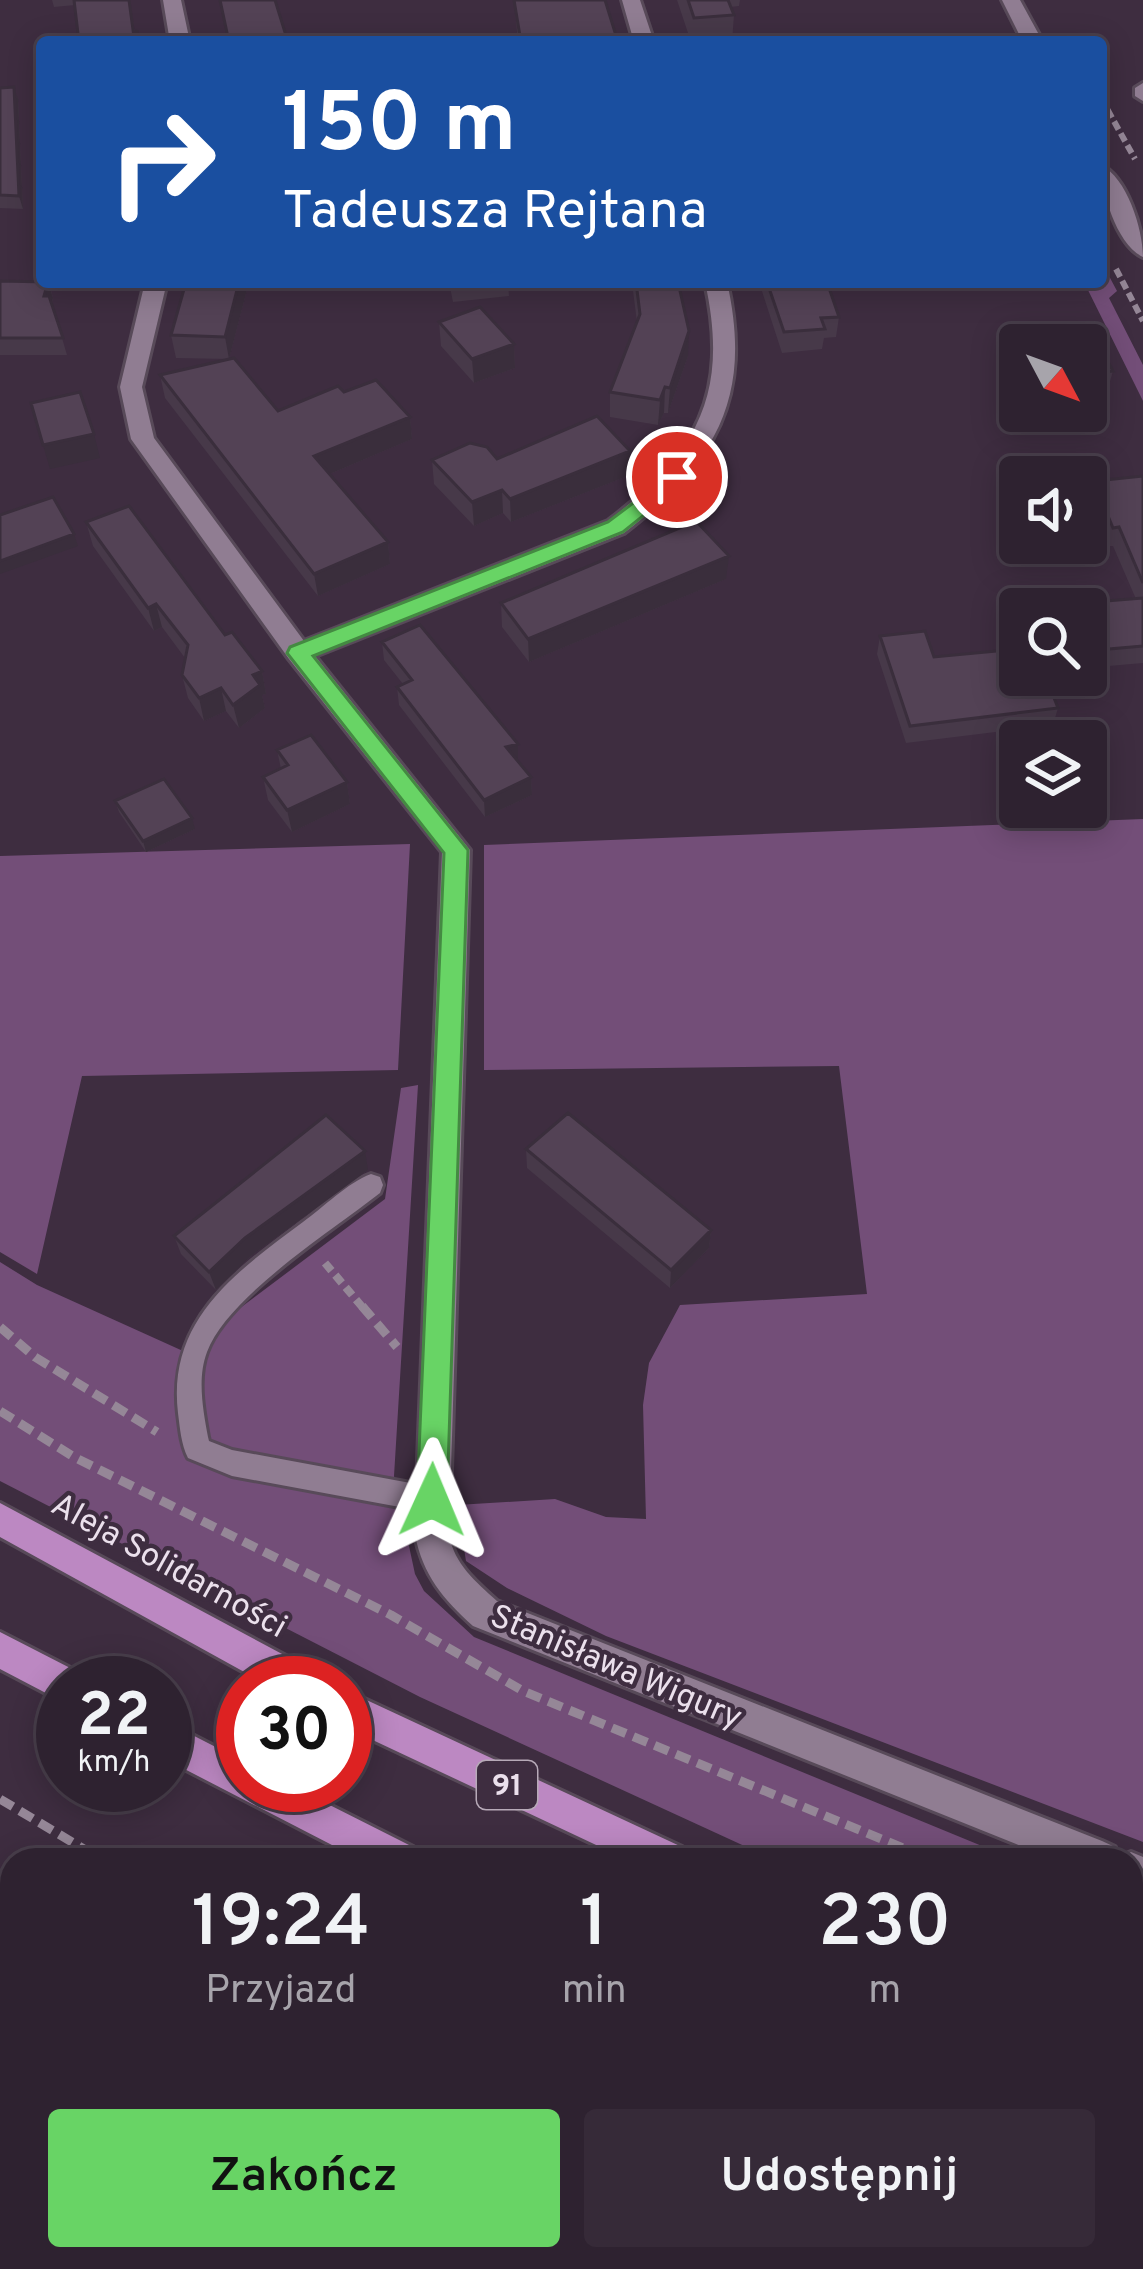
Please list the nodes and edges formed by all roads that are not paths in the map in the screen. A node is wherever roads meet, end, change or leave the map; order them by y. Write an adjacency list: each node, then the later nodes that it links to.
1 (172, 0): 4 (street)
2 (632, 0): 5 (street)
3 (1011, 0): 6 (street)
4 (179, 36)
5 (642, 36)
6 (1030, 36)
7 (1107, 183): 8 (street)
8 (1143, 251)
9 (155, 288): 11 (street, Stanisława Wigury)
10 (718, 288): 11 (street)
11 (298, 653): 13 (street, Stanisława Wigury)
12 (371, 1185): 13 (lane)
13 (432, 1500): 22 (street, Stanisława Wigury)
14 (0, 1520): 16 (main road, Aleja Solidarności)
15 (0, 1650): 17 (main road)
16 (249, 1656)
17 (36, 1669)
18 (372, 1721): 21 (main road, 91)
19 (305, 1812): 20 (main road)
20 (376, 1848)
21 (643, 1848)
22 (1072, 1848)

